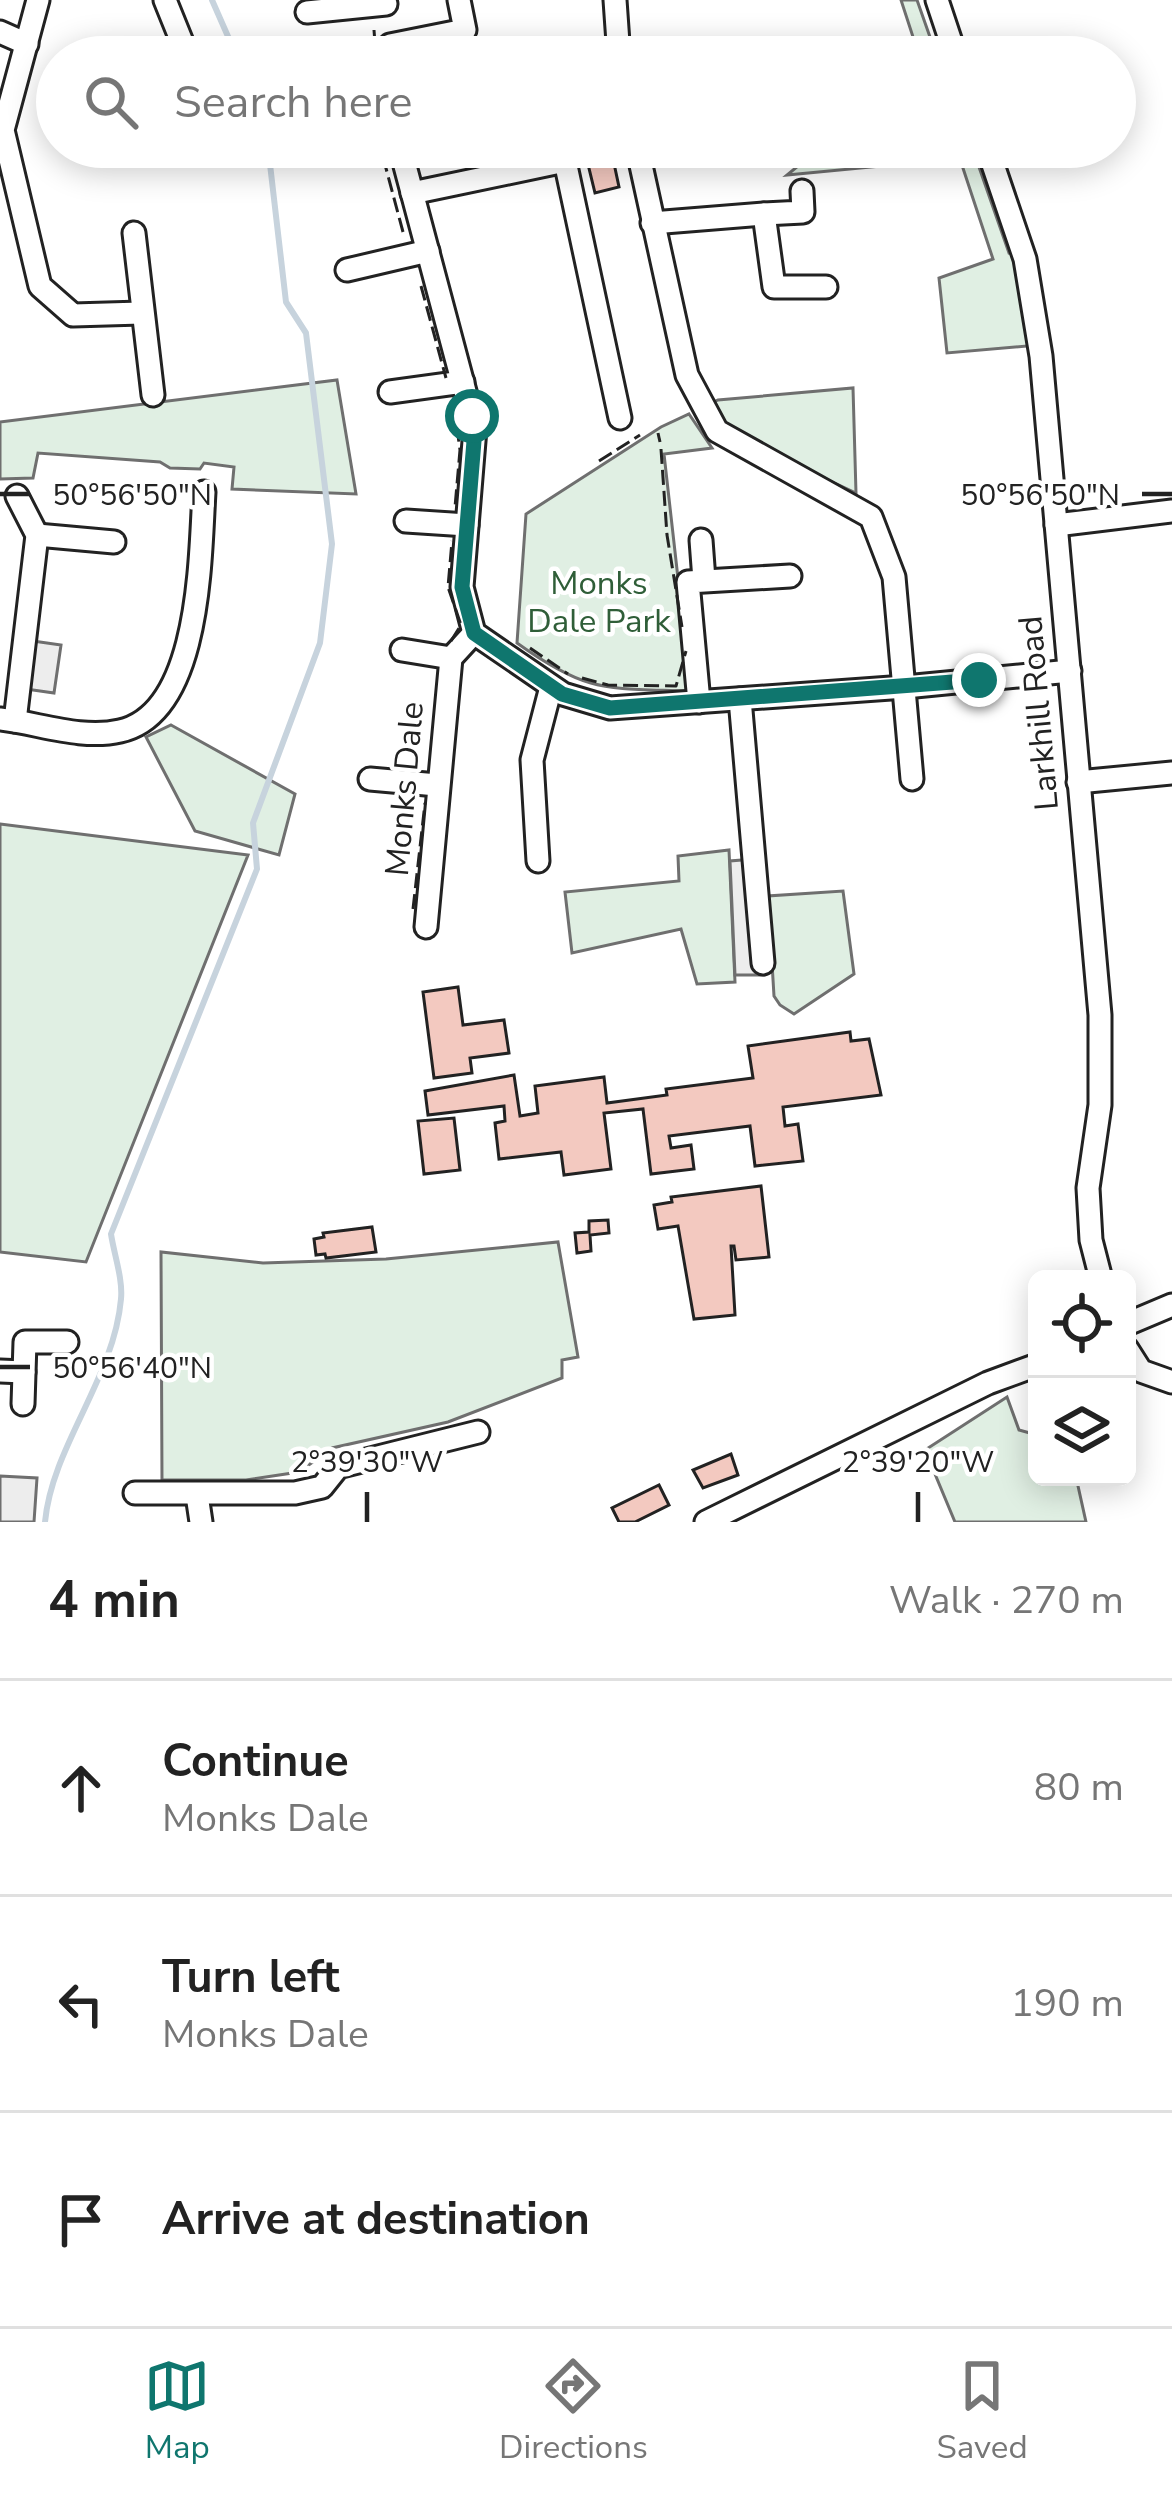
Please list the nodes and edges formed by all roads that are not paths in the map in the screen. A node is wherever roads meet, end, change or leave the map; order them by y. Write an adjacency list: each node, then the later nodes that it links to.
1 (38, 0): 14 (street)
2 (165, 0): 9 (street)
3 (459, 0): 11 (street)
4 (614, 0): 12 (street)
5 (937, 0): 13 (street)
6 (386, 2): 7 (street); 10 (street)
7 (307, 12)
8 (0, 32): 14 (street)
9 (180, 36)
10 (389, 36)
11 (444, 36)
12 (617, 36)
13 (949, 36)
14 (27, 44): 15 (street)
15 (2, 130): 29 (street)
16 (405, 168): 21 (street)
17 (509, 168): 21 (street)
18 (567, 168): 33 (street)
19 (641, 168): 24 (street)
20 (994, 168): 39 (street, Larkhill Road)
21 (412, 193): 26 (street)
22 (803, 201): 23 (street)
23 (764, 214): 24 (street); 28 (street)
24 (652, 223): 50 (street)
25 (134, 233): 29 (street)
26 (428, 251): 27 (street); 30 (street)
27 (347, 270)
28 (826, 287)
29 (141, 313): 32 (street)
30 (463, 382): 31 (street); 38 (street)
31 (390, 392)
32 (153, 395)
33 (620, 418)
34 (204, 492): 53 (street)
35 (17, 496): 40 (street)
36 (1172, 512): 39 (street)
37 (406, 521): 38 (street)
38 (467, 525): 45 (street)
39 (1056, 525): 48 (street, Larkhill Road)
40 (38, 535): 42 (street); 53 (street)
41 (700, 541): 44 (street)
42 (114, 542)
43 (790, 576): 44 (street)
44 (704, 580): 52 (street)
45 (474, 633): 47 (street); 49 (street)
46 (402, 650): 47 (street, Monks Dale)
47 (452, 658): 58 (street, Monks Dale)
48 (1070, 670): 50 (street); 57 (street, Larkhill Road)
49 (551, 687): 52 (street); 59 (street)
50 (905, 687): 51 (street); 56 (street)
51 (740, 699): 52 (street); 61 (street)
52 (699, 702)
53 (8, 720)
54 (1172, 773): 57 (street)
55 (370, 779): 58 (street)
56 (913, 779)
57 (1078, 782): 62 (street, Larkhill Road)
58 (436, 785): 60 (street, Monks Dale)
59 (538, 861)
60 (426, 927)
61 (763, 963)
62 (1099, 1270)
63 (1172, 1305): 64 (street)
64 (1136, 1320)
65 (67, 1342): 69 (street)
66 (1136, 1363): 70 (street)
67 (1028, 1368): 76 (street)
68 (0, 1371): 69 (street)
69 (24, 1372): 71 (street)
70 (1172, 1382)
71 (23, 1403)
72 (478, 1432): 74 (street)
73 (135, 1493): 74 (street)
74 (196, 1495): 75 (street)
75 (201, 1522)
76 (706, 1522)

